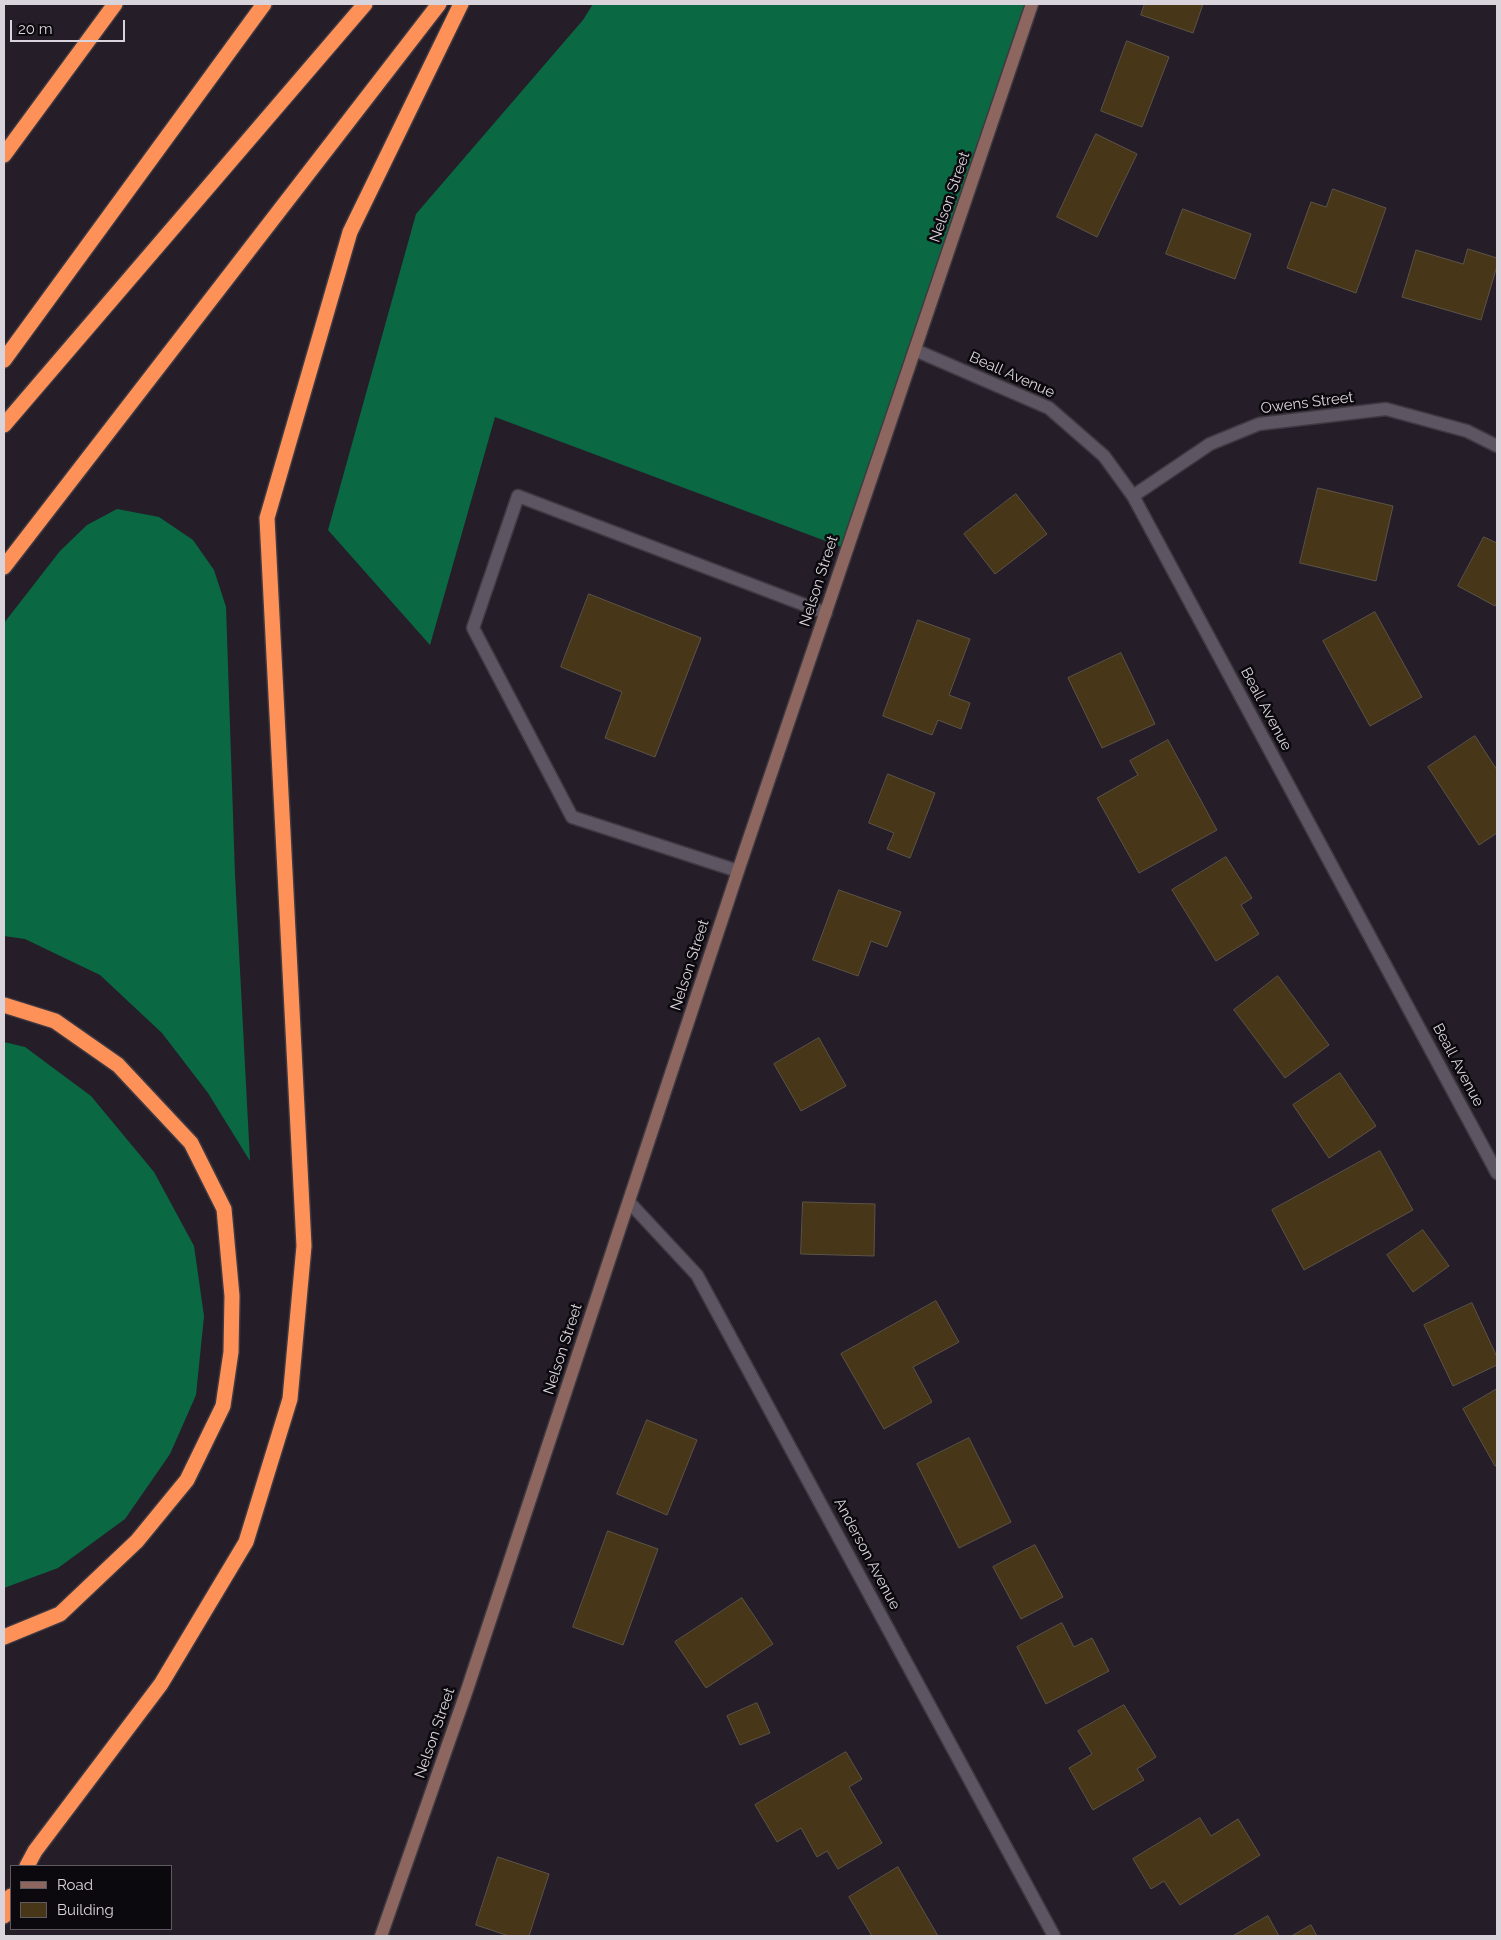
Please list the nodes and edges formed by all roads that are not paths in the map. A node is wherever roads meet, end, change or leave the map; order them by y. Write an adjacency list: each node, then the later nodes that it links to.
1 (115, 4): 7 (highway)
2 (264, 4): 9 (highway)
3 (365, 4): 10 (highway)
4 (439, 4): 13 (highway)
5 (461, 4): 20 (highway)
6 (1032, 4): 8 (street, Nelson Street)
7 (4, 155)
8 (915, 350): 12 (street, Beall Avenue); 14 (street, Nelson Street)
9 (4, 360)
10 (4, 425)
11 (1497, 446): 12 (street, Owens Street)
12 (1133, 496): 17 (street, Beall Avenue)
13 (4, 567)
14 (826, 613): 15 (street, Nelson Street); 15 (street)
15 (738, 871): 18 (street, Nelson Street)
16 (4, 1004): 19 (highway)
17 (1497, 1173)
18 (630, 1202): 23 (street, Nelson Street); 24 (street, Anderson Avenue)
19 (4, 1637)
20 (28, 1865)
21 (10, 1899): 22 (highway)
22 (4, 1916)
23 (382, 1936)
24 (1054, 1936)

